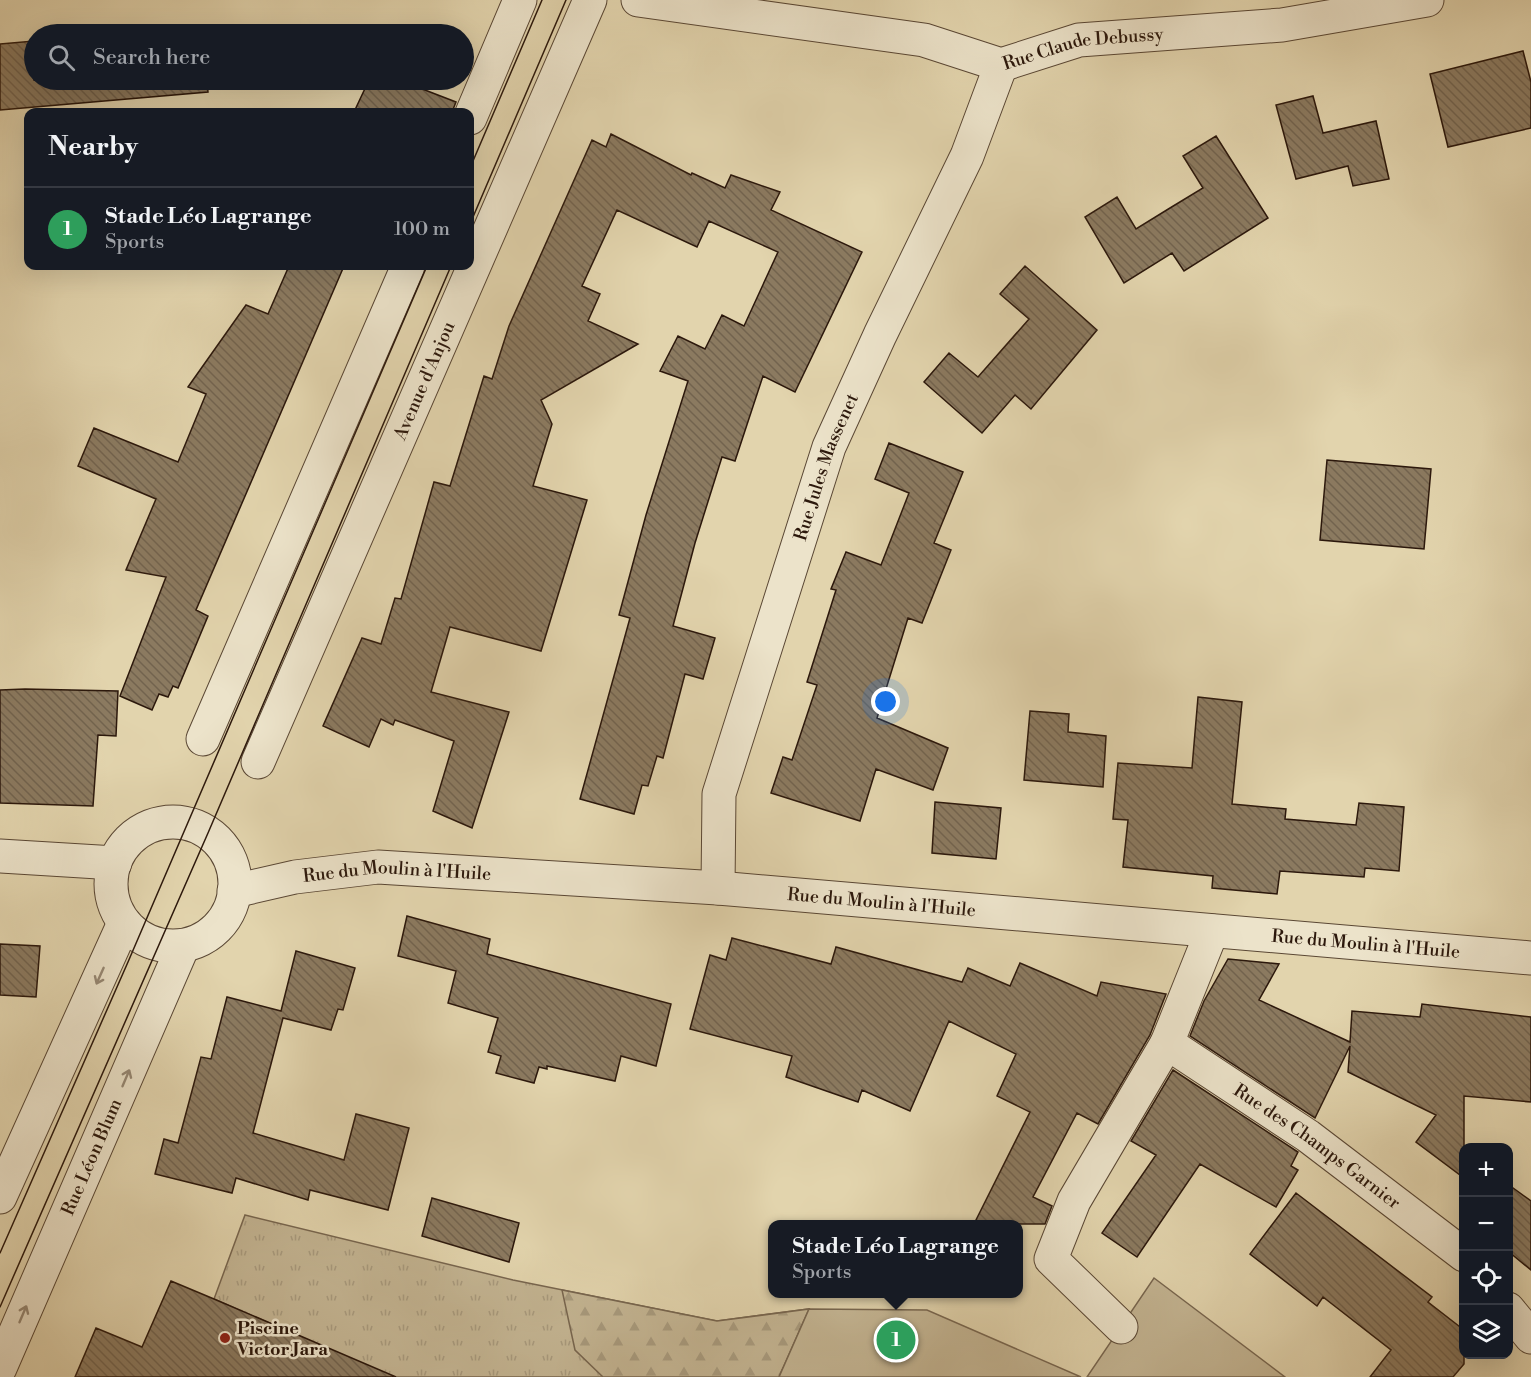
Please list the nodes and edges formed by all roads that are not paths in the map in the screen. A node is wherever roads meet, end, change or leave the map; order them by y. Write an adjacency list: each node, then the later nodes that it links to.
1 (520, 0): 6 (street)
2 (590, 0): 7 (street, Avenue d'Anjou)
3 (638, 0): 5 (street, Rue Claude Debussy)
4 (1427, 0): 5 (street, Rue Claude Debussy)
5 (1001, 65): 14 (street, Rue Jules Massenet)
6 (474, 109)
7 (474, 266)
8 (406, 270): 10 (street)
9 (472, 270): 11 (street, Avenue d'Anjou)
10 (203, 739)
11 (258, 762)
12 (0, 856): 13 (street)
13 (115, 863): 15 (street); 16 (street)
14 (718, 888): 15 (street, Rue du Moulin à l'Huile); 17 (street, Rue du Moulin à l'Huile)
15 (234, 891): 18 (street)
16 (124, 923): 18 (street); 21 (street, one-way to 21)
17 (1212, 931): 19 (street, Rue du Moulin à l'Huile); 20 (street)
18 (183, 946): 26 (street, Rue Léon Blum, one-way to 18)
19 (1531, 958)
20 (1167, 1043): 22 (street, Rue des Champs Garnier); 24 (street)
21 (0, 1197)
22 (1459, 1251)
23 (1513, 1314): 25 (street)
24 (1121, 1327)
25 (1531, 1337)
26 (0, 1368)

